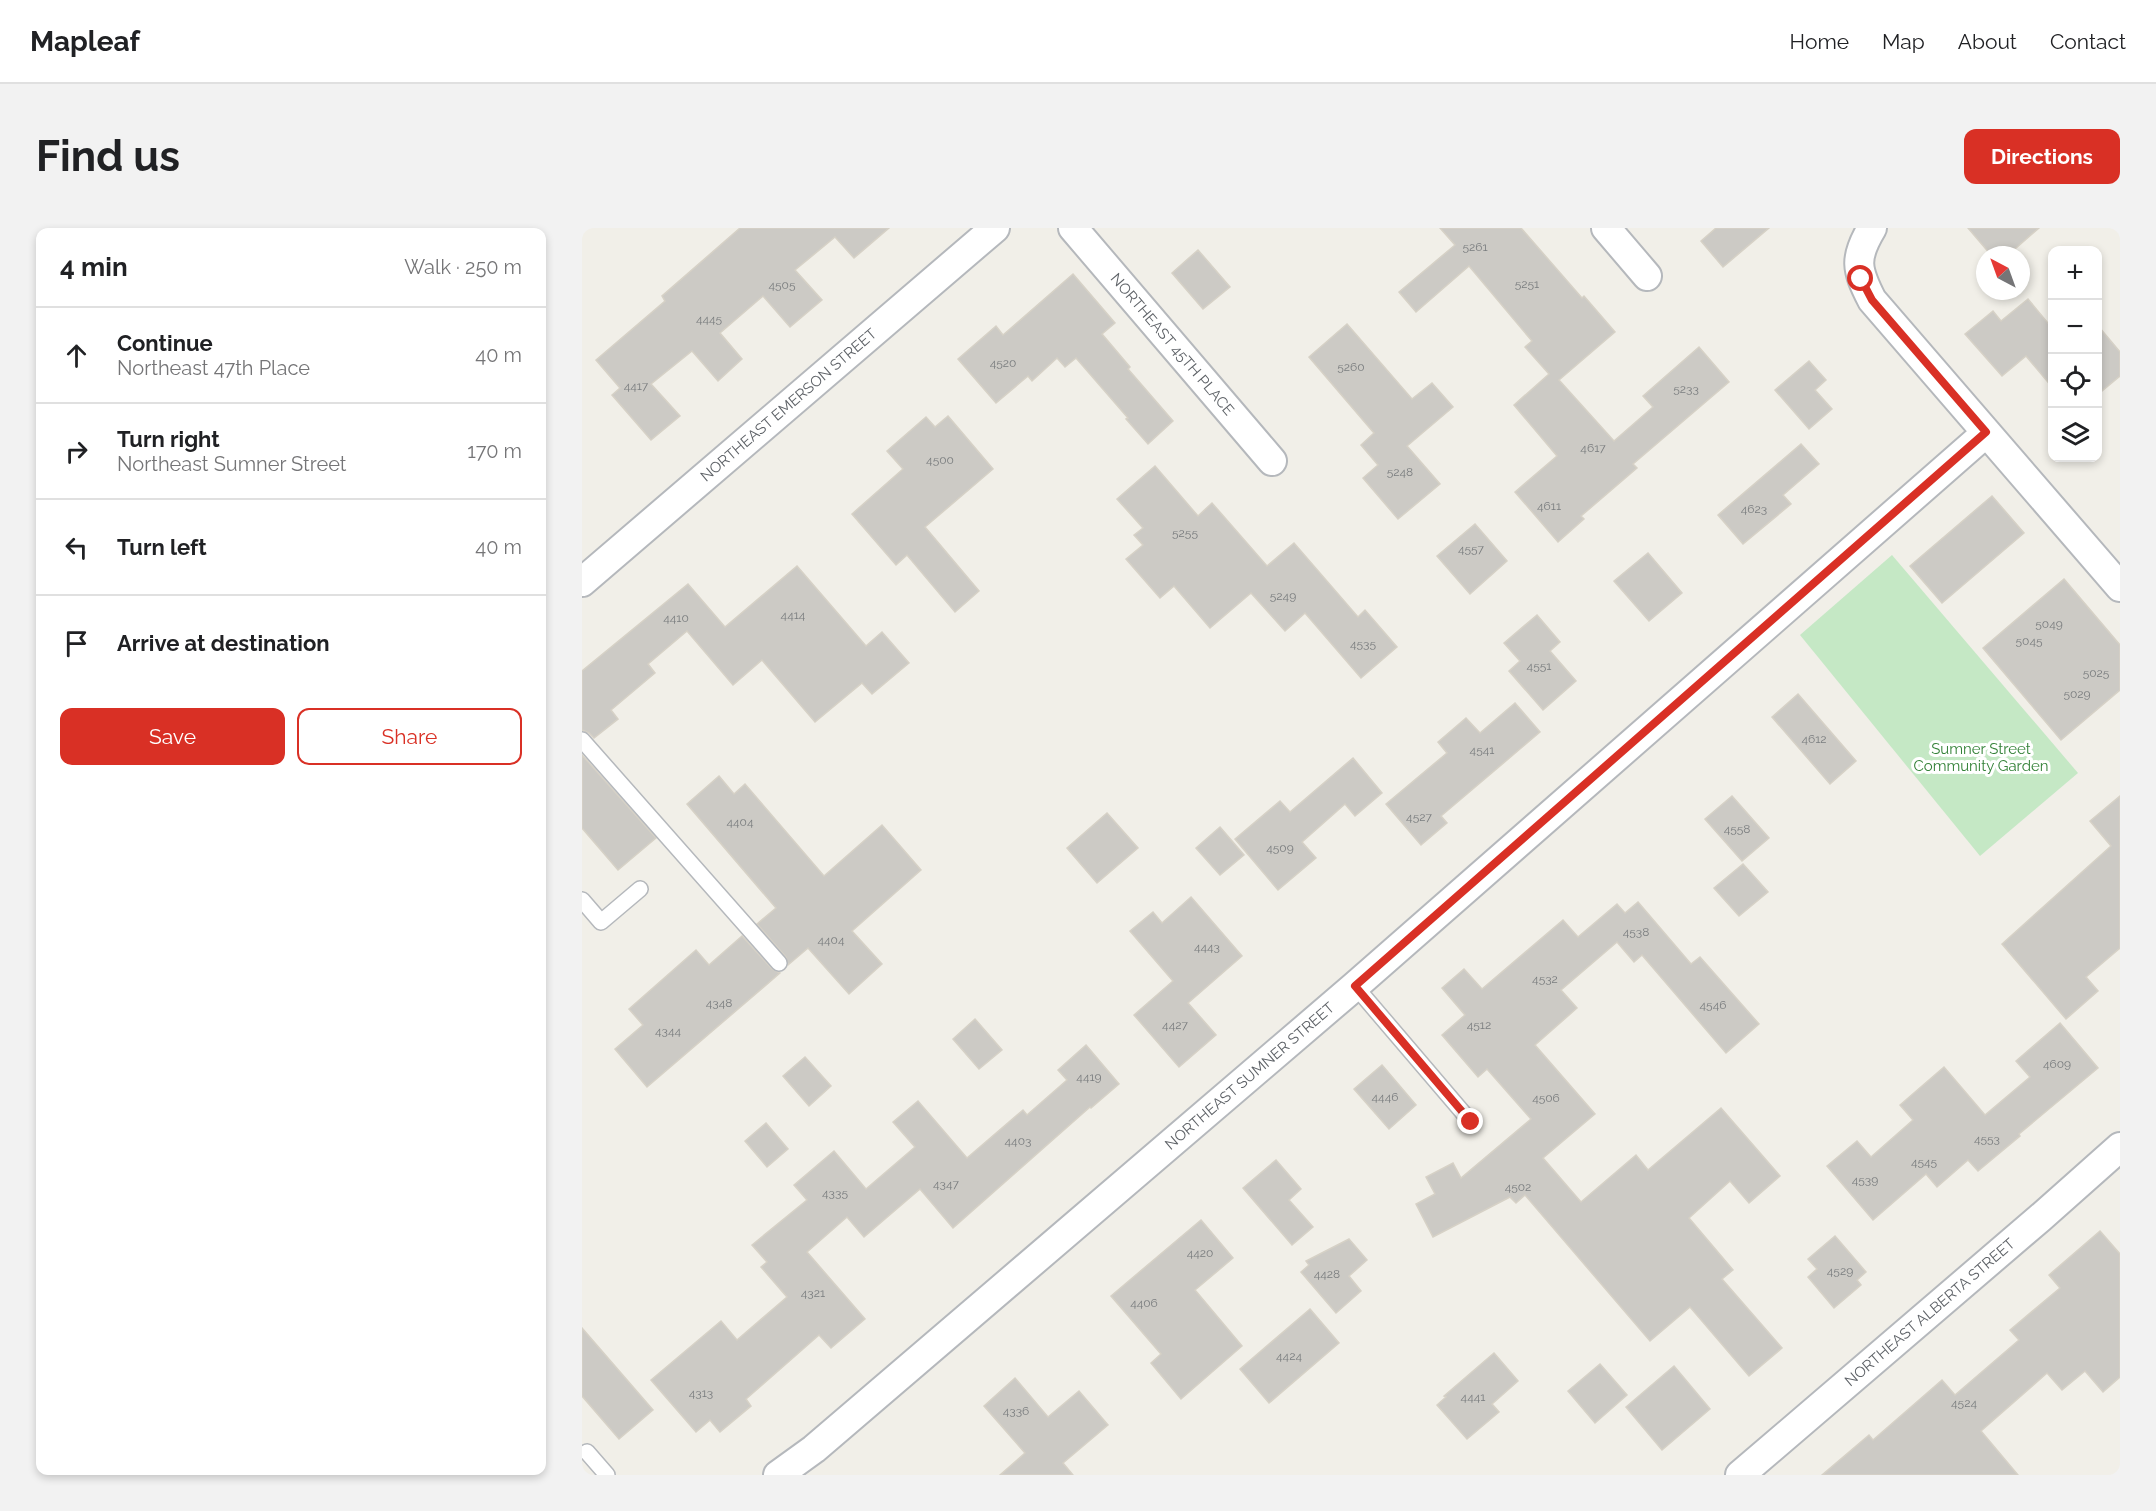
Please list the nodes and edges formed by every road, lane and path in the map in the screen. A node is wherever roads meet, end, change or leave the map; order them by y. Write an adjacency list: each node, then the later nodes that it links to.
1 (995, 228): 8 (street, NORTHEAST EMERSON STREET)
2 (1073, 228): 7 (street, NORTHEAST 45TH PLACE)
3 (1606, 228): 5 (street)
4 (1872, 228): 6 (street)
5 (1647, 276)
6 (1986, 432): 9 (street); 14 (street, NORTHEAST SUMNER STREET)
7 (1272, 461)
8 (582, 582)
9 (2120, 587)
10 (582, 740): 13 (lane)
11 (640, 889): 12 (lane)
12 (582, 900)
13 (779, 963)
14 (1355, 986): 15 (lane); 19 (street, NORTHEAST SUMNER STREET)
15 (1471, 1122)
16 (2120, 1147): 20 (street, NORTHEAST ALBERTA STREET)
17 (587, 1452): 18 (lane)
18 (607, 1475)
19 (778, 1475)
20 (1740, 1475)

